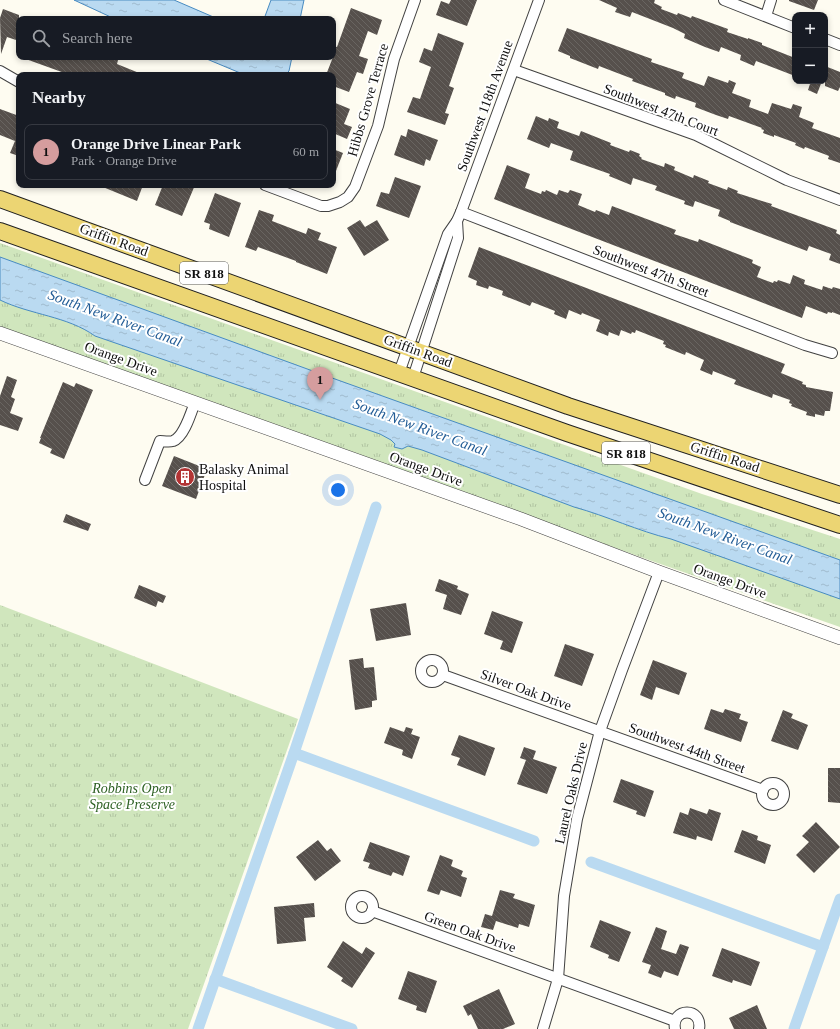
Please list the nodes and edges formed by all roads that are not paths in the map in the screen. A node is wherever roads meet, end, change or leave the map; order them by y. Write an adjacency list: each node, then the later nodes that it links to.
1 (415, 0): 12 (street, Hibbs Grove Terrace)
2 (539, 0): 9 (street, Southwest 118th Avenue)
3 (724, 0): 5 (street)
4 (771, 0): 5 (street)
5 (766, 16): 6 (street)
6 (792, 27)
7 (828, 40): 8 (street)
8 (840, 45)
9 (514, 70): 14 (street, Southwest 47th Court); 15 (street, Southwest 118th Avenue)
10 (0, 71): 11 (street)
11 (16, 80)
12 (273, 188)
13 (0, 199): 18 (main road, Griffin Road / SR 818)
14 (840, 200)
15 (459, 217): 18 (street, Southwest 118th Avenue); 18 (street, Southwest 118th Avenue); 19 (street, Southwest 47th Street)
16 (0, 231): 20 (main road, Griffin Road / SR 818)
17 (0, 333): 21 (street, Orange Drive)
18 (415, 350): 20 (street, Southwest 118th Avenue); 20 (street, Southwest 118th Avenue); 23 (main road, Griffin Road / SR 818)
19 (832, 353)
20 (406, 376): 24 (main road, Griffin Road / SR 818)
21 (195, 402): 22 (street); 25 (street, Orange Drive)
22 (145, 480)
23 (840, 495)
24 (840, 525)
25 (660, 572): 26 (street, Orange Drive); 28 (street, Laurel Oaks Drive)
26 (840, 638)
27 (443, 674): 28 (street, Silver Oak Drive)
28 (600, 731): 29 (street, Southwest 44th Street); 31 (street, Laurel Oaks Drive)
29 (763, 790)
30 (372, 911): 31 (street, Green Oak Drive)
31 (558, 979): 32 (street, Green Oak Drive); 33 (street, Laurel Oaks Drive)
32 (675, 1025): 34 (street)
33 (543, 1029)
34 (699, 1029)

